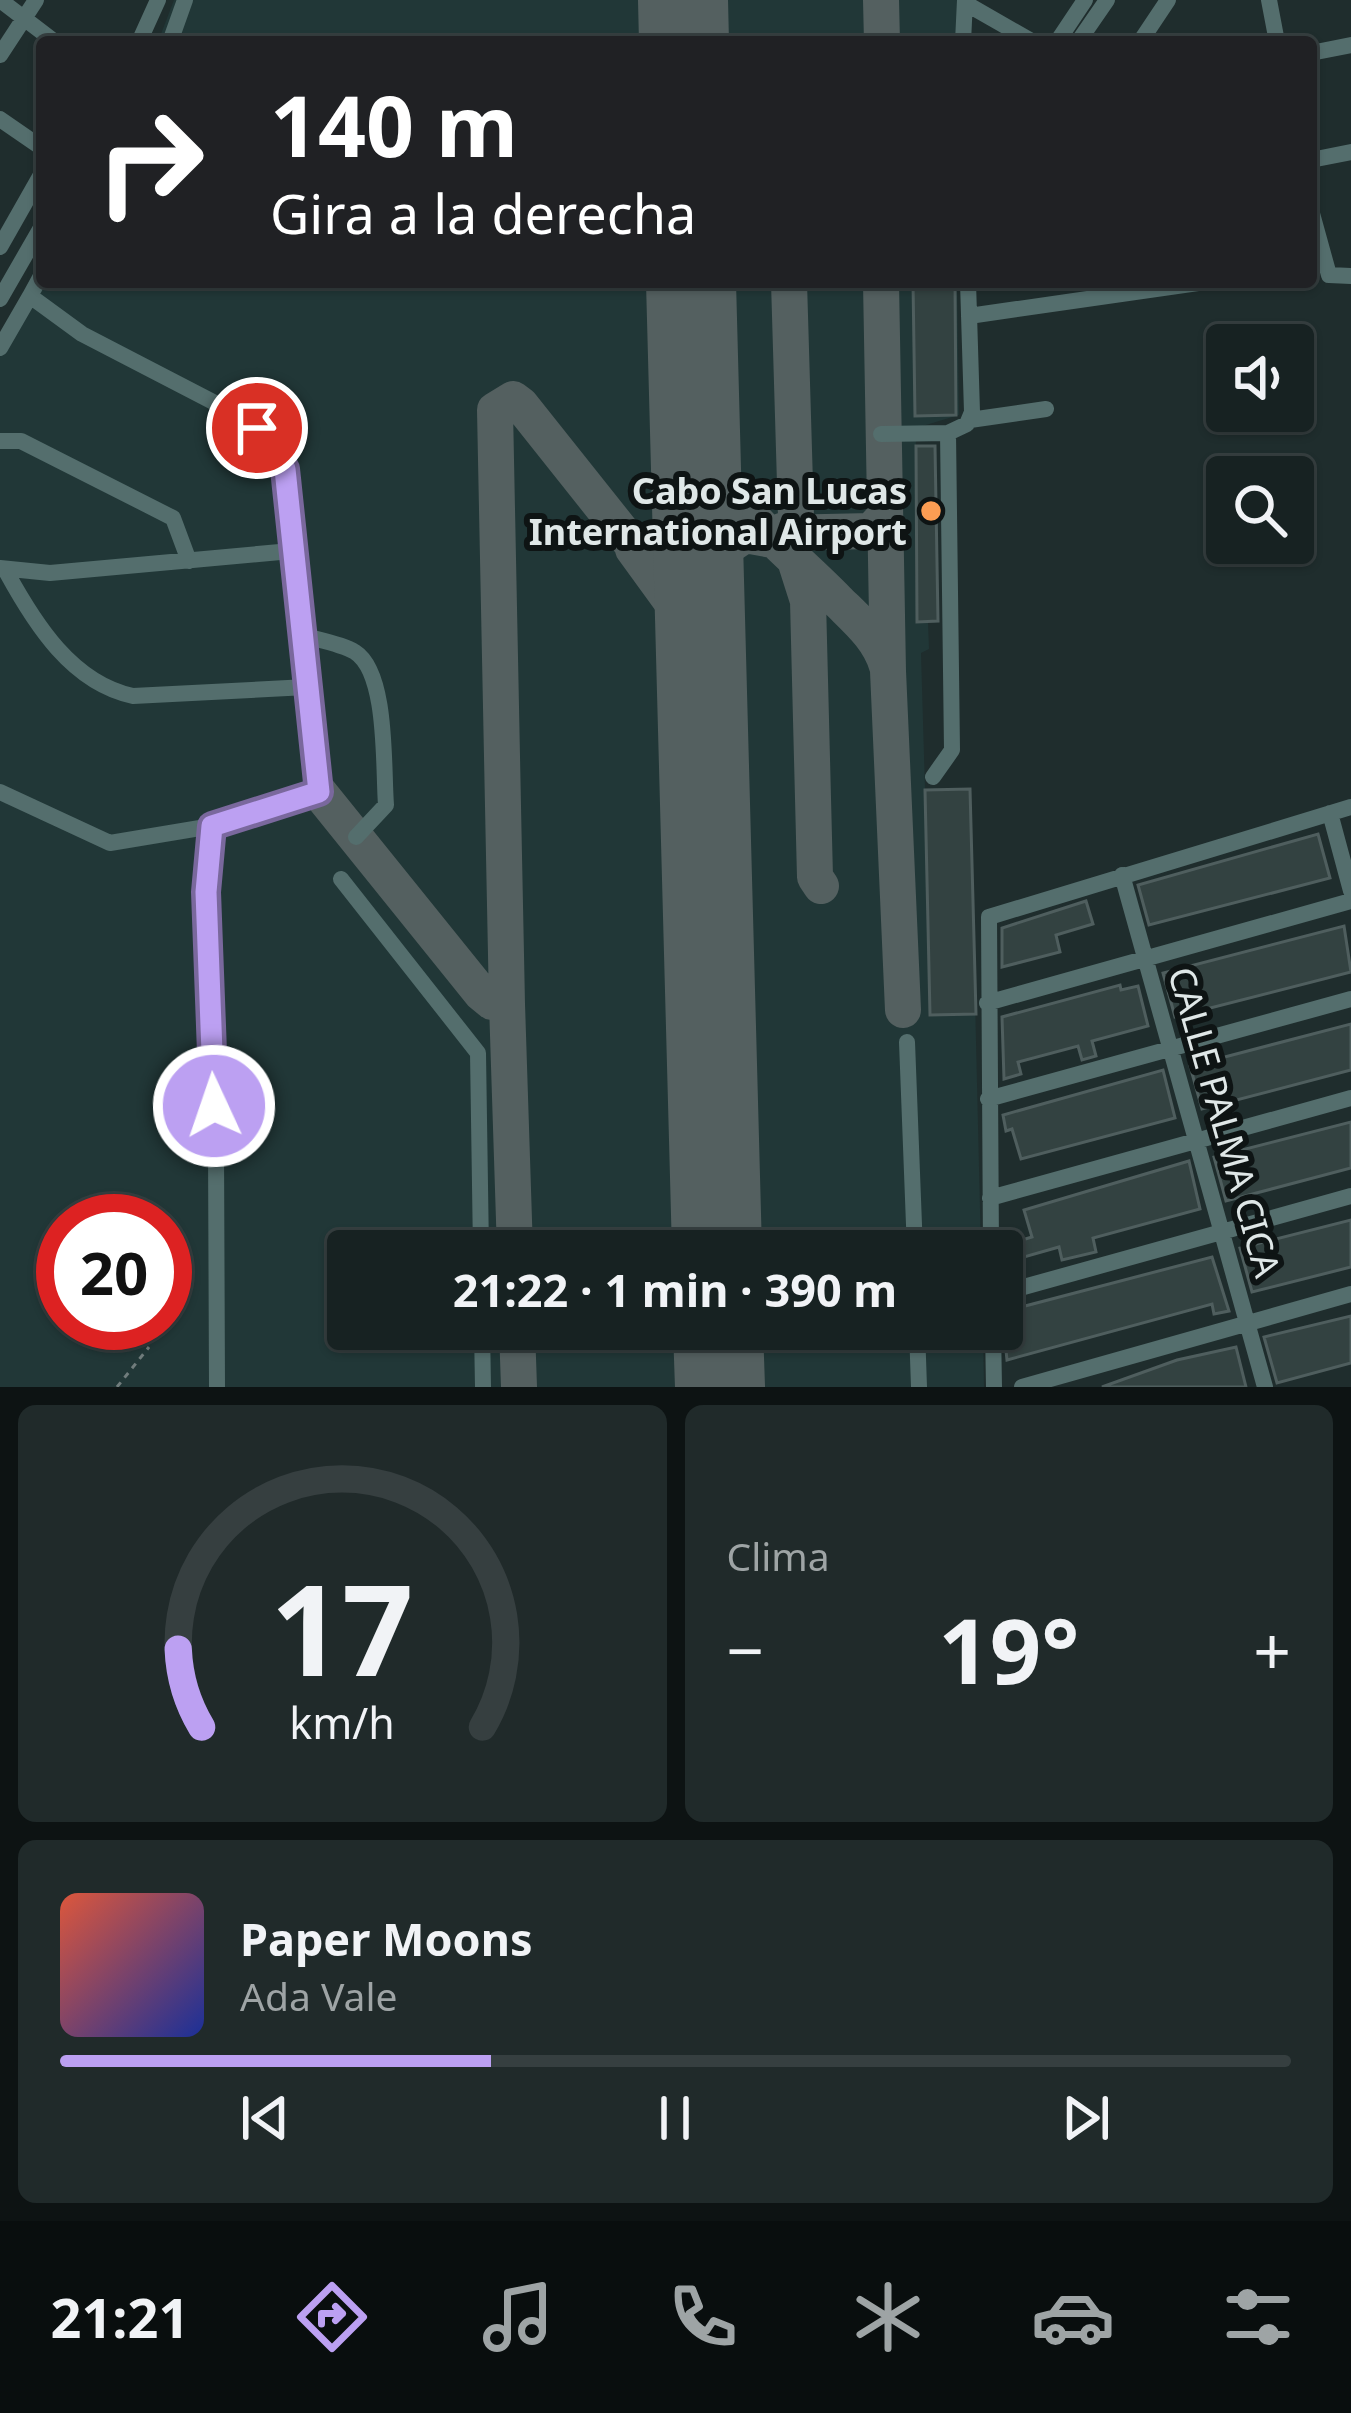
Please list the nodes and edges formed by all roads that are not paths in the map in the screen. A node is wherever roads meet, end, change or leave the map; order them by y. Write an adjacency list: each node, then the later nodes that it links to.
1 (0, 0): 10 (street)
2 (36, 0): 10 (street)
3 (158, 0): 12 (street)
4 (185, 0): 13 (street)
5 (1085, 0): 16 (street)
6 (1107, 0): 17 (street)
7 (1168, 0): 18 (street)
8 (1269, 0): 19 (street)
9 (965, 2): 14 (street); 15 (street)
10 (26, 19): 11 (street); 22 (street)
11 (47, 36)
12 (143, 36)
13 (172, 36)
14 (963, 36)
15 (1023, 36)
16 (1061, 36)
17 (1082, 36)
18 (1144, 36)
19 (1276, 36)
20 (1351, 45): 21 (street)
21 (1317, 52)
22 (0, 55)
23 (0, 119): 24 (street)
24 (36, 144)
25 (1351, 152): 26 (street)
26 (1317, 159)
27 (36, 184): 30 (street)
28 (1317, 232): 31 (street)
29 (36, 236): 36 (street)
30 (0, 247)
31 (1351, 276)
32 (36, 286): 35 (street)
33 (968, 288): 37 (street)
34 (1163, 288): 37 (street)
35 (31, 296): 38 (street); 44 (street)
36 (0, 299)
37 (969, 316): 40 (street)
38 (0, 348)
39 (1046, 409): 40 (street)
40 (970, 420): 41 (street)
41 (948, 433): 42 (street); 49 (street)
42 (881, 434)
43 (0, 440): 45 (street)
44 (290, 551): 45 (street); 47 (street)
45 (189, 561): 46 (street)
46 (3, 571): 48 (street)
47 (301, 635): 48 (street); 54 (street)
48 (307, 688): 53 (street)
49 (933, 777)
50 (0, 792): 53 (street)
51 (1351, 807): 52 (street)
52 (1330, 813): 55 (street); 57 (street)
53 (212, 826): 79 (street)
54 (356, 837)
55 (1122, 875): 59 (street, CALLE PALMA CICA); 61 (street)
56 (340, 879): 69 (street)
57 (1351, 891)
58 (1351, 901): 59 (street)
59 (1145, 958): 61 (street); 63 (street, CALLE PALMA CICA)
60 (1351, 999): 63 (street)
61 (987, 1003): 65 (street)
62 (907, 1042): 70 (street)
63 (1171, 1049): 65 (street); 66 (street, CALLE PALMA CICA)
64 (1351, 1098): 66 (street)
65 (988, 1099): 68 (street)
66 (1196, 1142): 68 (street); 72 (street, CALLE PALMA CICA)
67 (1351, 1196): 72 (street)
68 (990, 1198): 71 (street)
69 (481, 1230)
70 (914, 1230)
71 (991, 1230)
72 (1222, 1232): 73 (street); 75 (street, CALLE PALMA CICA)
73 (1023, 1287)
74 (1351, 1294): 75 (street)
75 (1247, 1323): 83 (street); 84 (street, CALLE PALMA CICA)
76 (482, 1350): 80 (street)
77 (918, 1350): 81 (street)
78 (993, 1350): 82 (street)
79 (217, 1387)
80 (483, 1387)
81 (920, 1387)
82 (994, 1387)
83 (1022, 1387)
84 (1265, 1387)

